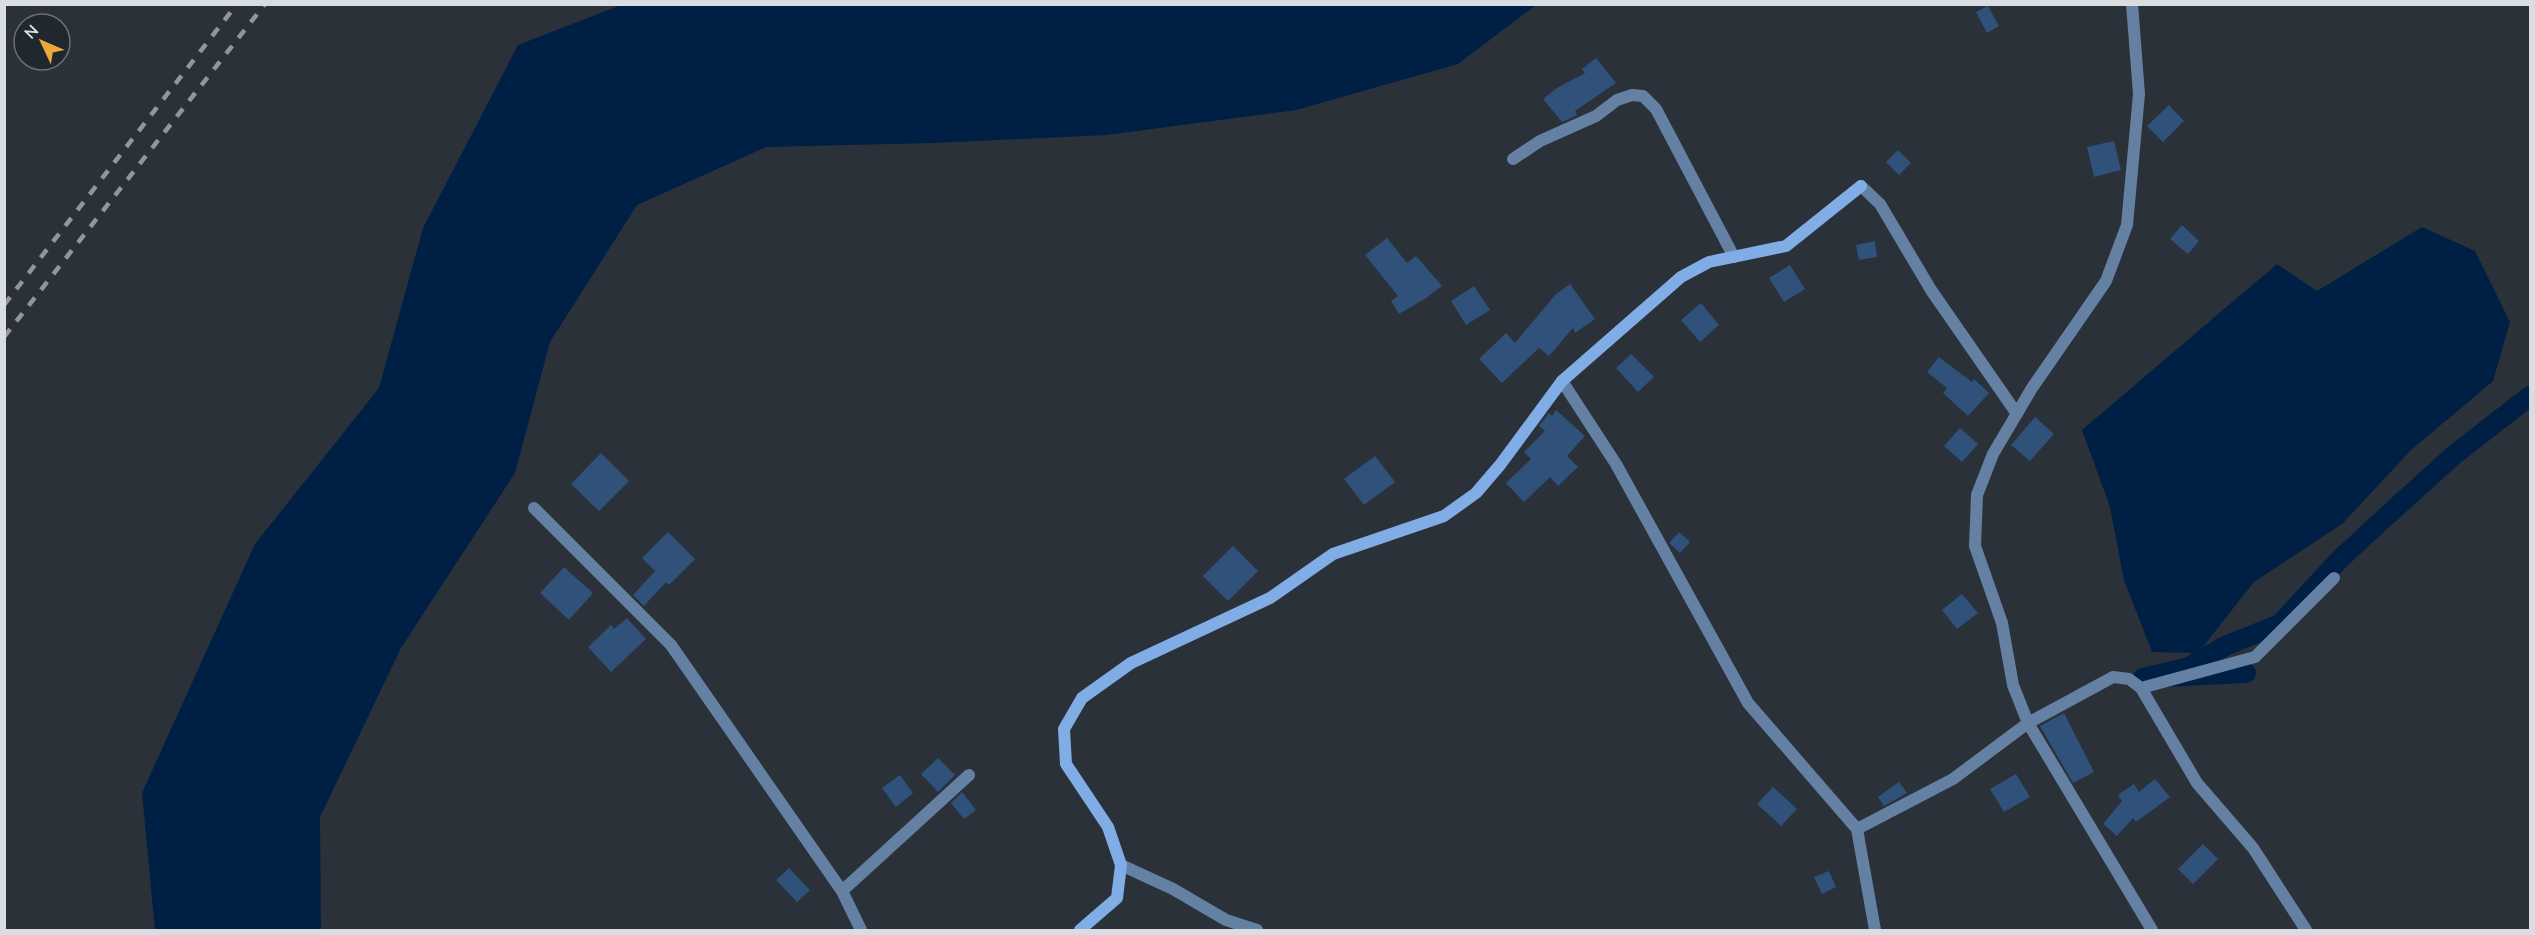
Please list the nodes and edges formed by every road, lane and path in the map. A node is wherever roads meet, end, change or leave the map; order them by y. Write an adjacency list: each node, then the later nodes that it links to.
1 (2132, 4): 5 (street)
2 (1513, 159): 3 (street)
3 (1734, 257): 4 (street); 5 (street)
4 (1562, 381): 11 (street); 12 (street)
5 (2017, 414): 9 (street)
6 (534, 508): 13 (street)
7 (2334, 578): 8 (street)
8 (2141, 688): 9 (street); 19 (street)
9 (2028, 723): 11 (street); 18 (street)
10 (969, 775): 13 (street)
11 (1857, 829): 17 (street)
12 (1121, 865): 15 (street); 16 (street)
13 (842, 891): 14 (street)
14 (861, 930)
15 (1080, 930)
16 (1257, 930)
17 (1875, 930)
18 (2152, 930)
19 (2306, 930)

